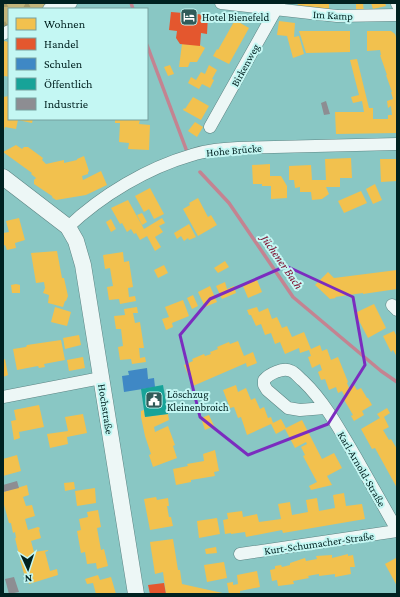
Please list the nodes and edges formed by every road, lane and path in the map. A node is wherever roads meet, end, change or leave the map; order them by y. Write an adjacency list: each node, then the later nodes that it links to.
1 (71, 3): 4 (street)
2 (221, 3): 3 (street, Im Kamp)
3 (278, 6): 5 (street, Im Kamp); 6 (street, Birkenweg)
4 (52, 8)
5 (397, 16)
6 (210, 127)
7 (397, 144): 9 (street, Hohe Brücke)
8 (3, 177): 9 (street)
9 (68, 227): 10 (street, Hochstraße)
10 (101, 378): 11 (street); 15 (street, Hochstraße)
11 (3, 397)
12 (326, 408): 12 (street, Karl-Arnold-Straße); 13 (street, Karl-Arnold-Straße)
13 (397, 531): 14 (street, Kurt-Schumacher-Straße)
14 (240, 554)
15 (136, 594)

